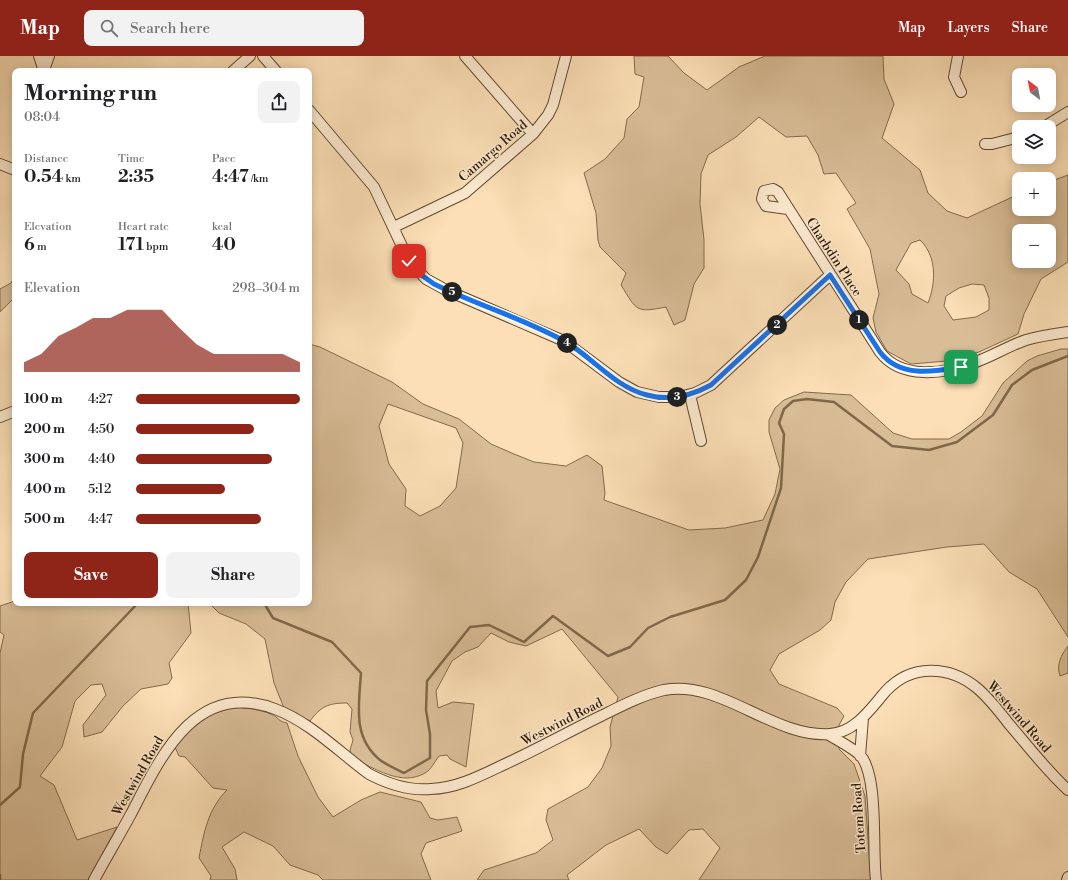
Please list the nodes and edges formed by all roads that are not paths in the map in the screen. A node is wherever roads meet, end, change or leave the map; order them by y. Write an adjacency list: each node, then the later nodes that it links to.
1 (39, 56): 8 (street)
2 (49, 56): 9 (street)
3 (250, 56): 10 (street)
4 (263, 56): 11 (street)
5 (465, 56): 16 (street)
6 (566, 56): 16 (street, Camargo Road)
7 (958, 56): 12 (street)
8 (43, 68)
9 (45, 68)
10 (236, 68)
11 (273, 68)
12 (961, 92)
13 (1068, 112): 15 (street)
14 (312, 113): 22 (street)
15 (1055, 120)
16 (533, 134): 22 (street, Camargo Road)
17 (1012, 139): 18 (street)
18 (985, 144)
19 (0, 164): 20 (street)
20 (12, 169)
21 (788, 209): 23 (street, Charbdin Place)
22 (394, 227): 25 (street)
23 (830, 275): 24 (street, Charbdin Place); 25 (street)
24 (1068, 332)
25 (690, 394): 28 (street)
26 (12, 412): 27 (street)
27 (0, 417)
28 (701, 441)
29 (863, 718): 30 (street, Westwind Road); 31 (street, Totem Road); 32 (street, Westwind Road)
30 (829, 735): 31 (street); 33 (street, Westwind Road)
31 (860, 756): 36 (street, Totem Road)
32 (1068, 790)
33 (100, 869): 34 (street, Westwind Road); 35 (street)
34 (94, 880)
35 (103, 880)
36 (876, 880)

